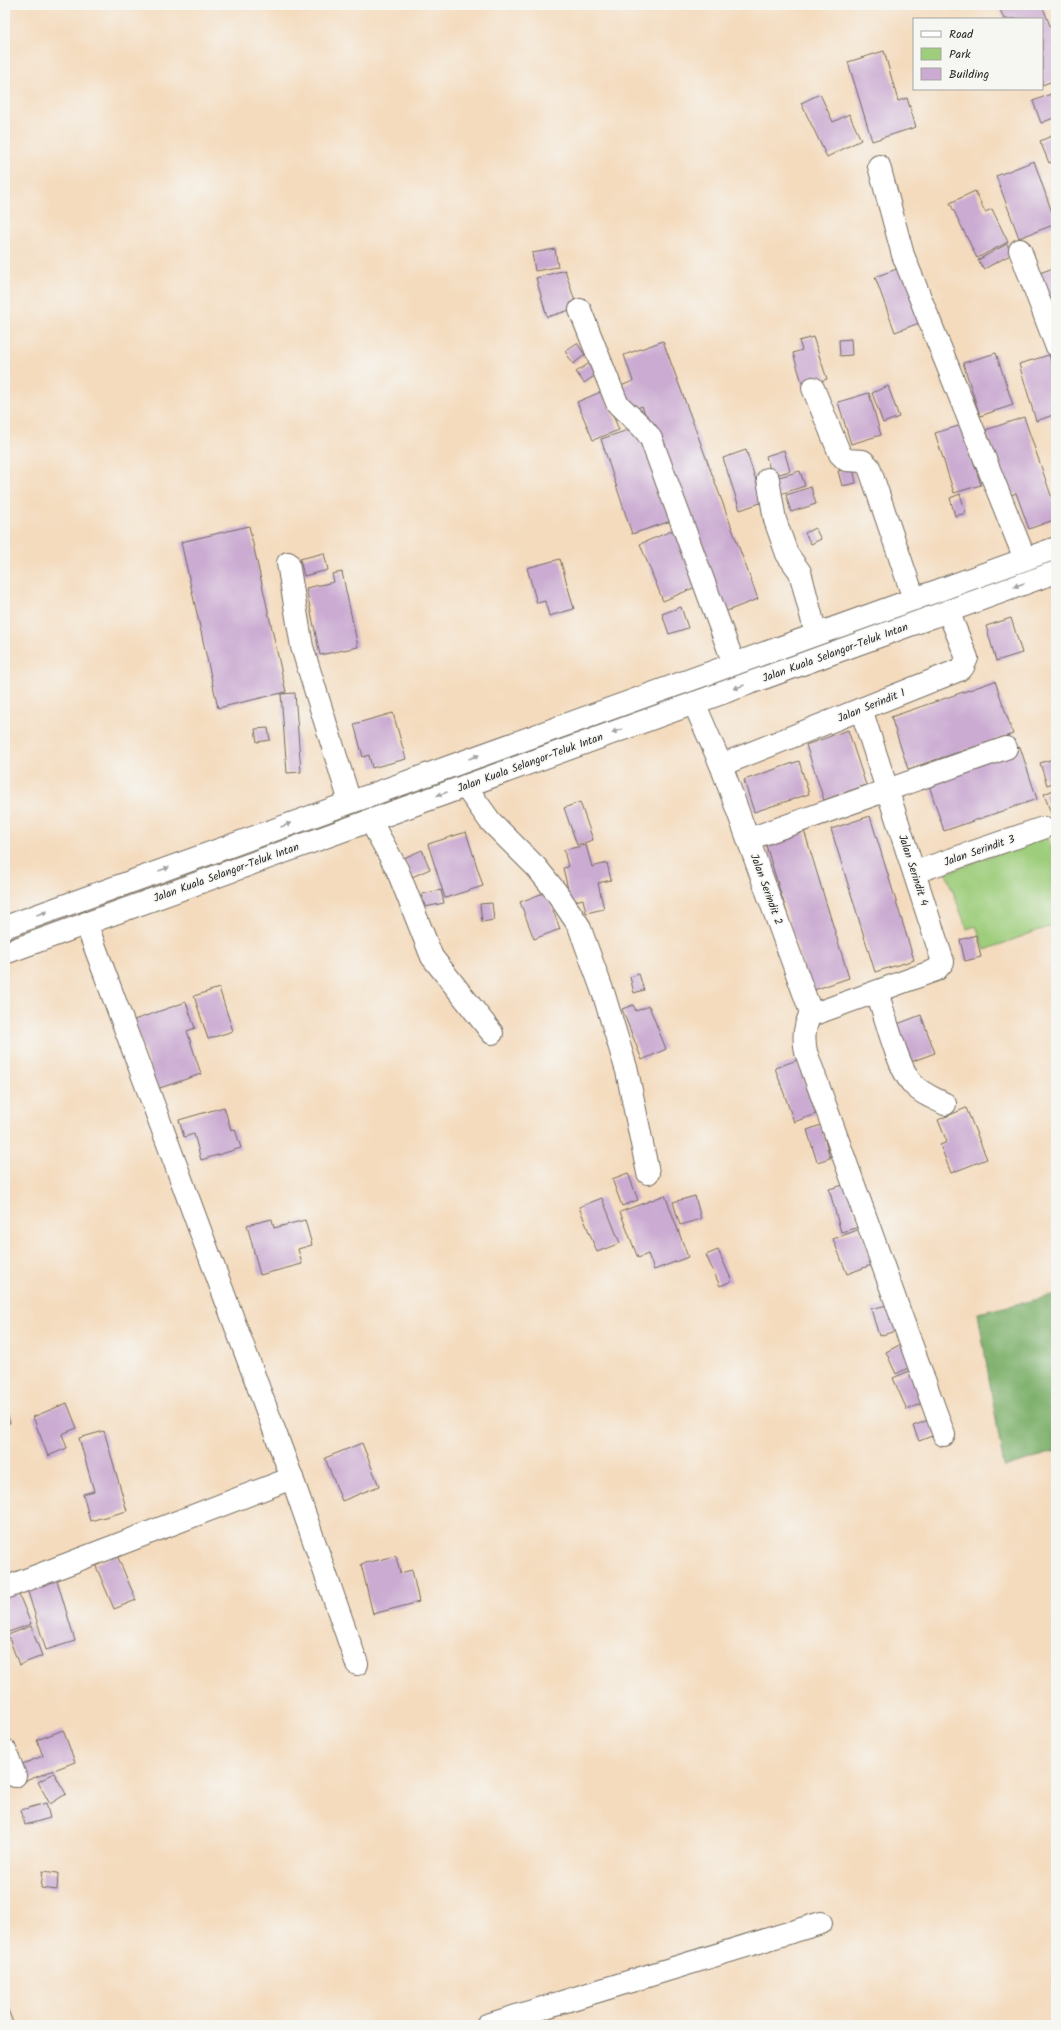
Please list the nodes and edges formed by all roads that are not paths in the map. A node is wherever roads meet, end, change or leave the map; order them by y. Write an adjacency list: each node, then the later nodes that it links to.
1 (879, 166): 8 (main road)
2 (1020, 250): 4 (main road)
3 (580, 310): 14 (main road)
4 (1056, 345)
5 (814, 388): 11 (main road)
6 (768, 479): 13 (main road)
7 (1056, 548): 8 (main road, Jalan Kuala Selangor-Teluk Intan)
8 (1025, 559): 11 (main road, Jalan Kuala Selangor-Teluk Intan)
9 (288, 563): 21 (main road)
10 (1056, 572): 12 (main road, Jalan Kuala Selangor-Teluk Intan, one-way to 12)
11 (914, 599): 13 (main road, Jalan Kuala Selangor-Teluk Intan)
12 (948, 611): 15 (main road, Jalan Kuala Selangor-Teluk Intan, one-way to 15); 16 (main road, Jalan Serindit 1)
13 (816, 634): 14 (main road, Jalan Kuala Selangor-Teluk Intan)
14 (734, 664): 21 (main road, Jalan Kuala Selangor-Teluk Intan, one-way to 14)
15 (694, 703): 18 (main road, Jalan Serindit 2); 19 (main road, Jalan Kuala Selangor-Teluk Intan, one-way to 19)
16 (861, 709): 18 (main road, Jalan Serindit 1); 20 (main road, Jalan Serindit 4)
17 (1006, 748): 20 (main road)
18 (721, 765): 24 (main road, Jalan Serindit 2)
19 (465, 786): 22 (main road, Jalan Kuala Selangor-Teluk Intan, one-way to 22); 33 (main road)
20 (888, 791): 24 (main road); 25 (main road, Jalan Serindit 4)
21 (350, 802): 27 (main road, Jalan Kuala Selangor-Teluk Intan, one-way to 21)
22 (370, 820): 26 (main road, Jalan Kuala Selangor-Teluk Intan); 31 (main road)
23 (1043, 828): 25 (main road, Jalan Serindit 3)
24 (749, 839): 30 (main road, Jalan Serindit 2)
25 (915, 872): 29 (main road, Jalan Serindit 4)
26 (86, 923): 28 (main road, Jalan Kuala Selangor-Teluk Intan); 35 (main road)
27 (5, 926)
28 (5, 953)
29 (877, 992): 30 (main road); 32 (main road)
30 (812, 1011): 34 (main road)
31 (492, 1033)
32 (945, 1104)
33 (648, 1173)
34 (944, 1435)
35 (292, 1478): 36 (main road); 37 (main road)
36 (5, 1588)
37 (357, 1664)
38 (5, 1750): 39 (main road)
39 (15, 1776)
40 (821, 1924): 41 (main road)
41 (487, 2025)

